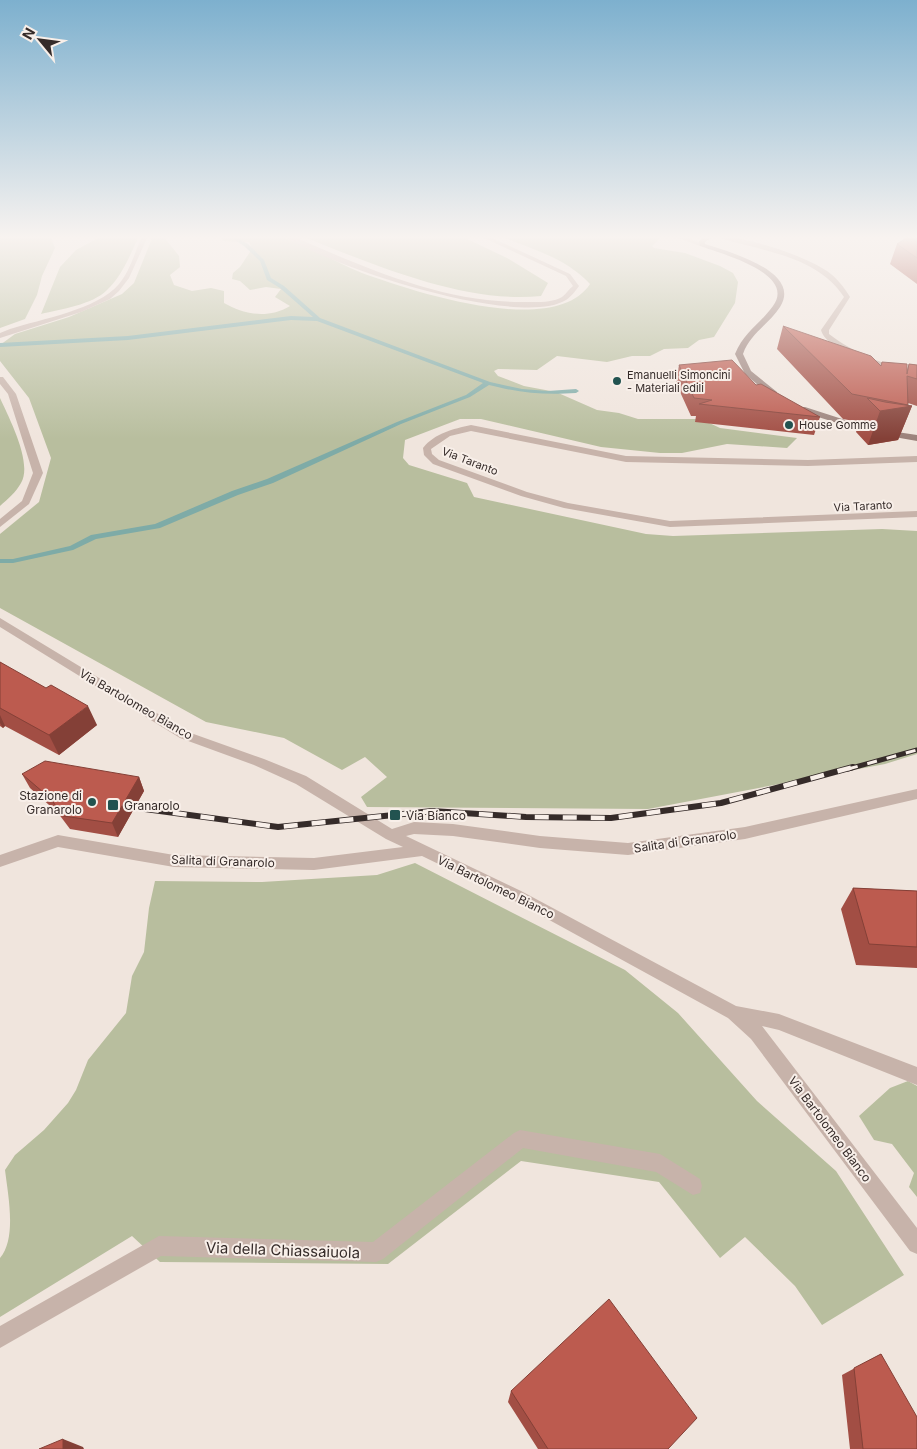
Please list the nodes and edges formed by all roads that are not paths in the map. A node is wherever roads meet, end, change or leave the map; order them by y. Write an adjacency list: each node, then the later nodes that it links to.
1 (91, 304): 6 (street)
2 (503, 304): 3 (street)
3 (545, 304)
4 (778, 304): 9 (street)
5 (845, 304): 7 (street)
6 (0, 336)
7 (917, 373)
8 (0, 379): 14 (street)
9 (782, 399)
10 (796, 406): 11 (street)
11 (917, 438)
12 (917, 459): 13 (street, Via Taranto)
13 (917, 514)
14 (0, 524)
15 (0, 622): 17 (street, Via Bartolomeo Bianco)
16 (917, 794): 17 (street, Salita di Granarolo)
17 (391, 835): 18 (street, Via Bartolomeo Bianco)
18 (421, 851): 19 (street, Salita di Granarolo); 20 (street, Via Bartolomeo Bianco)
19 (0, 861)
20 (734, 1013): 21 (street); 23 (street, Via Bartolomeo Bianco)
21 (917, 1076)
22 (693, 1186): 24 (street, Via della Chiassaiuola)
23 (917, 1244)
24 (0, 1338)

